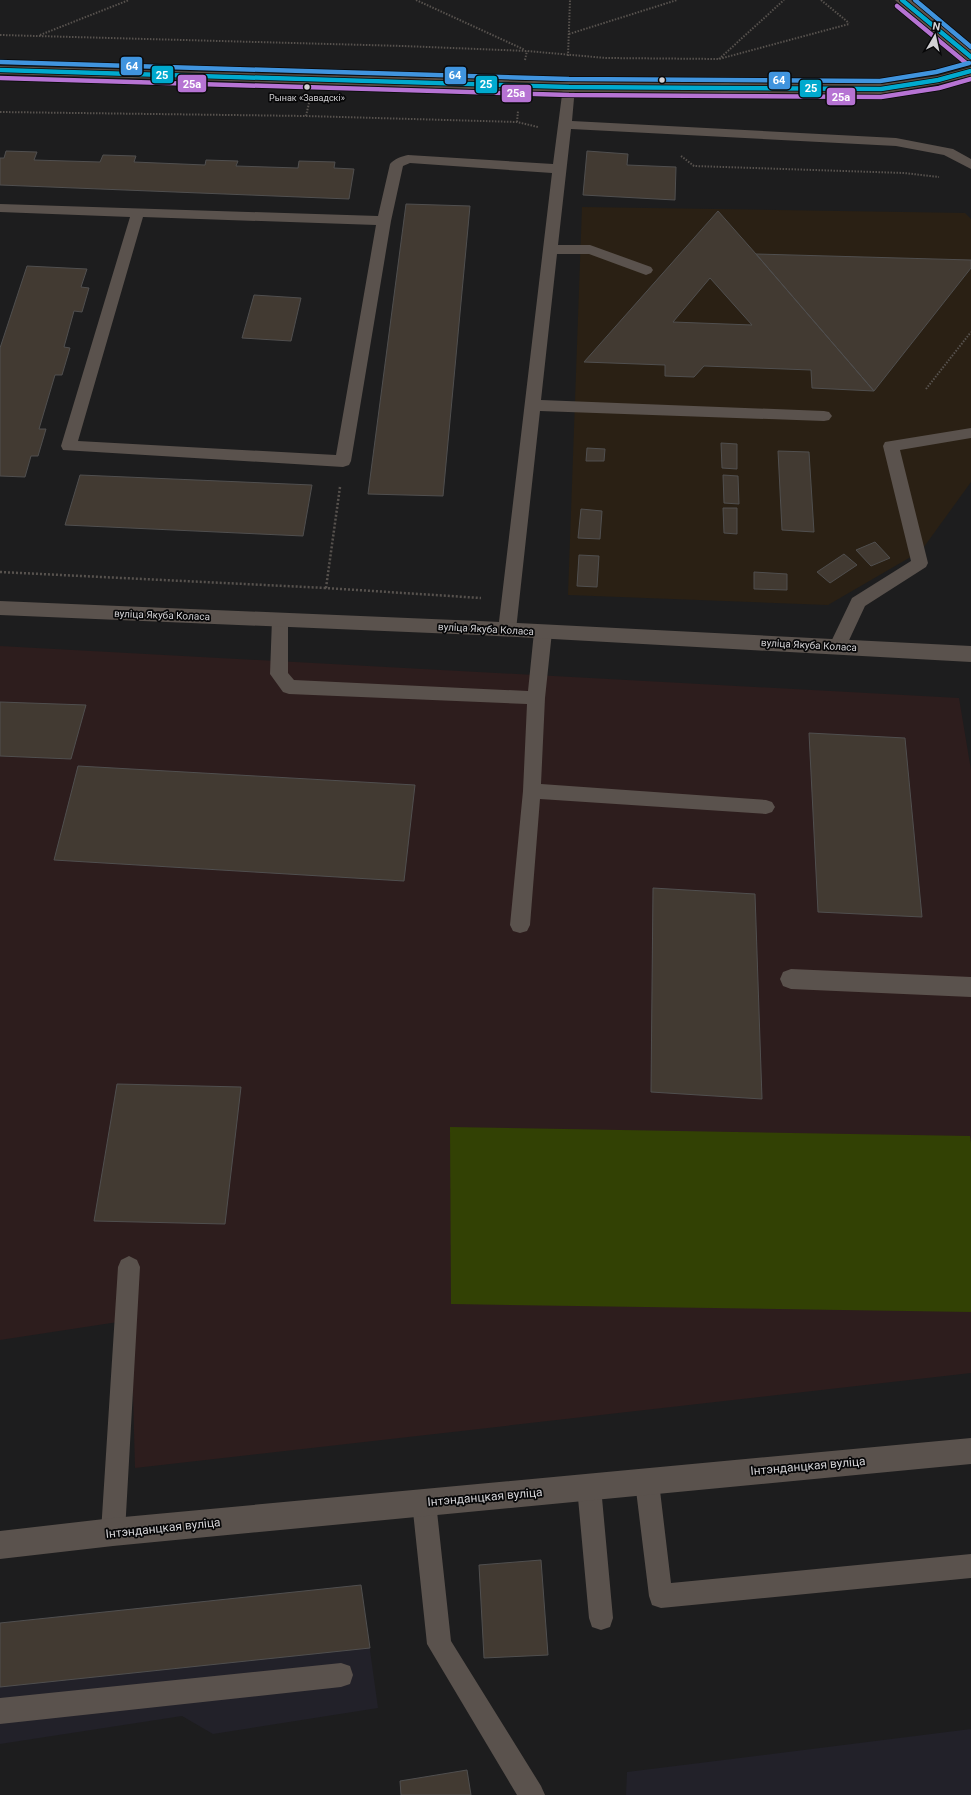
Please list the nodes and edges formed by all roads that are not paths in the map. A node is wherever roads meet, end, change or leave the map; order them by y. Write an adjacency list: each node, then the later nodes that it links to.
1 (902, 0): 2 (main road)
2 (971, 57)
3 (0, 70): 5 (main road)
4 (971, 71): 5 (main road)
5 (569, 87): 6 (lane)
6 (565, 125): 7 (lane); 8 (lane)
7 (971, 165)
8 (560, 169): 11 (lane); 12 (lane)
9 (0, 208): 10 (lane)
10 (138, 212): 11 (lane); 11 (lane)
11 (384, 221)
12 (551, 250): 13 (lane); 14 (lane)
13 (646, 270)
14 (533, 405): 15 (lane); 19 (lane)
15 (824, 416)
16 (971, 433): 21 (lane)
17 (0, 608): 18 (street, вуліца Якуба Коласа)
18 (280, 619): 19 (street, вуліца Якуба Коласа); 23 (lane)
19 (507, 630): 20 (street, вуліца Якуба Коласа)
20 (543, 632): 21 (street, вуліца Якуба Коласа); 23 (lane)
21 (838, 646): 22 (street, вуліца Якуба Коласа)
22 (971, 654)
23 (536, 698): 24 (lane)
24 (532, 790): 25 (lane); 26 (lane)
25 (766, 807)
26 (520, 925)
27 (790, 979): 28 (street)
28 (971, 987)
29 (129, 1267): 34 (lane)
30 (971, 1451): 31 (street, Інтэнданцкая вуліца)
31 (647, 1482): 32 (street, Інтэнданцкая вуліца); 36 (lane)
32 (589, 1487): 33 (street, Інтэнданцкая вуліца); 37 (lane)
33 (424, 1502): 34 (street, Інтэнданцкая вуліца); 40 (lane)
34 (113, 1532): 35 (street, Інтэнданцкая вуліца)
35 (0, 1545)
36 (971, 1566)
37 (601, 1618)
38 (341, 1675): 39 (lane)
39 (0, 1711)
40 (532, 1795)

